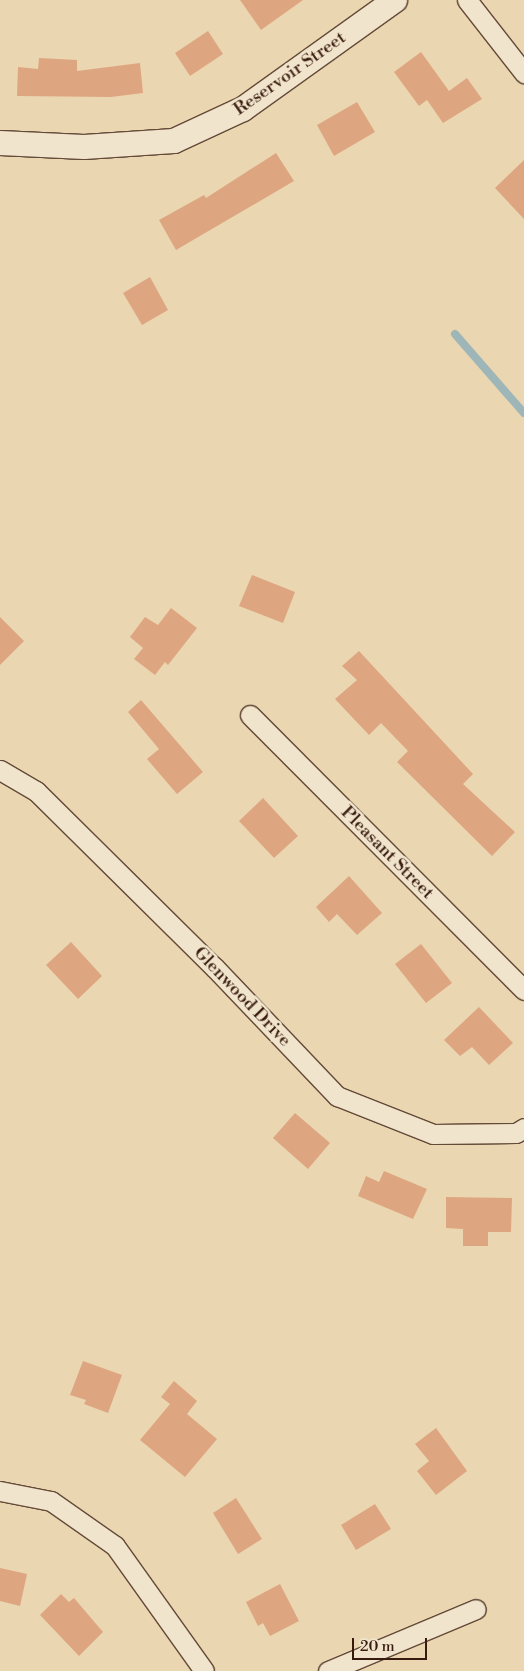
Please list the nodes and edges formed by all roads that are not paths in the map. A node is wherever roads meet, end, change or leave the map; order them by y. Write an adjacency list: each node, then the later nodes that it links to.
1 (395, 0): 4 (street, Reservoir Street)
2 (467, 0): 3 (street)
3 (524, 72)
4 (0, 143)
5 (250, 715): 7 (street, Pleasant Street)
6 (0, 770): 8 (street, Glenwood Drive)
7 (524, 990)
8 (524, 1128)
9 (0, 1491): 11 (street)
10 (476, 1610): 12 (street)
11 (204, 1671)
12 (328, 1671)

